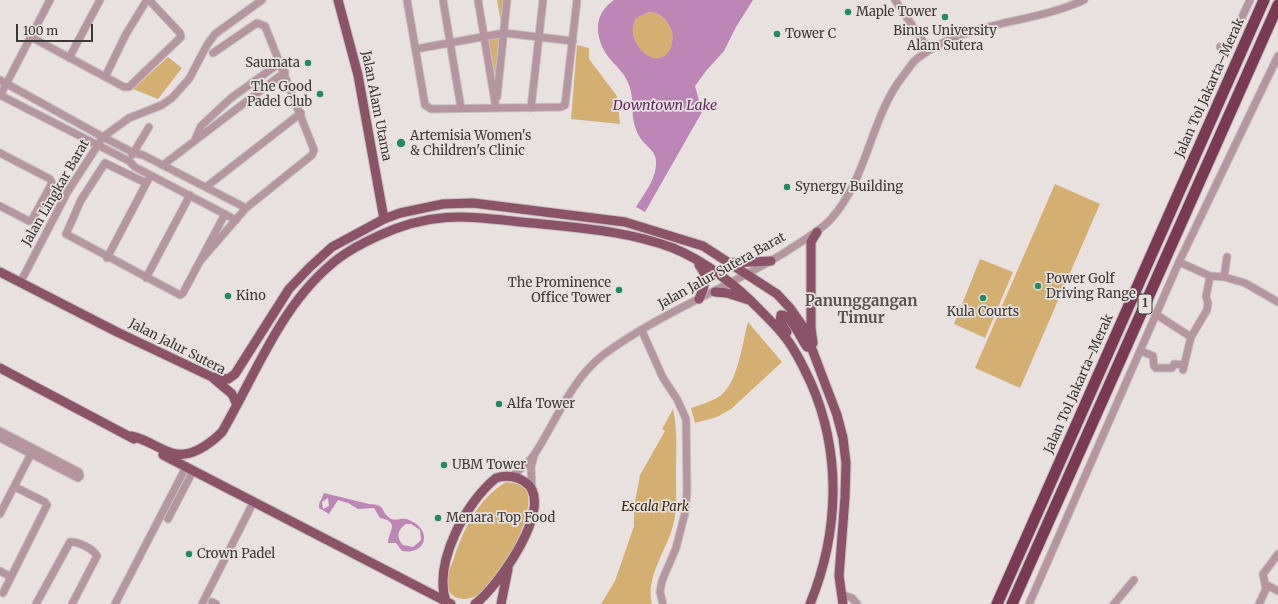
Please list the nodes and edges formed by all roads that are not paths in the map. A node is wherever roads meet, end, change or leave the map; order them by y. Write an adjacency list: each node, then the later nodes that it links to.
1 (50, 0): 19 (street)
2 (100, 0): 28 (street)
3 (262, 0): 39 (street, Jalan Lingkar Barat)
4 (338, 0): 55 (main road, Jalan Alam Utama)
5 (407, 0): 24 (street)
6 (443, 0): 22 (street)
7 (478, 0): 18 (street)
8 (507, 0): 17 (street)
9 (543, 0): 20 (street)
10 (577, 0): 21 (street)
11 (895, 0): 25 (street)
12 (1084, 0): 25 (street, Jalan Jalur Sutera Barat)
13 (1250, 0): 23 (street)
14 (1264, 0): 116 (highway, Jalan Tol Jakarta–Merak / 1)
15 (150, 2): 31 (street); 31 (street)
16 (1278, 5): 117 (highway, 1)
17 (504, 33): 18 (street); 20 (street); 35 (street)
18 (485, 36): 22 (street); 35 (street)
19 (30, 37): 28 (street); 32 (street)
20 (539, 37): 21 (street); 36 (street)
21 (573, 41): 36 (street)
22 (450, 42): 24 (street); 34 (street)
23 (1220, 47)
24 (416, 49): 34 (street)
25 (929, 50): 57 (street, Jalan Jalur Sutera Barat)
26 (214, 53): 29 (street)
27 (1278, 56): 63 (street)
28 (69, 58): 31 (street)
29 (281, 62): 30 (street); 40 (street)
30 (285, 72): 37 (street); 40 (street)
31 (105, 77)
32 (3, 81): 33 (street); 39 (street)
33 (0, 95): 41 (street)
34 (461, 108): 35 (street)
35 (496, 108): 36 (street)
36 (531, 108)
37 (301, 114): 50 (street); 53 (street)
38 (149, 127): 43 (street)
39 (103, 137): 41 (street, Jalan Lingkar Barat); 43 (street)
40 (195, 140): 45 (street)
41 (98, 144): 44 (street); 70 (street, Jalan Lingkar Barat)
42 (0, 153): 52 (street)
43 (134, 153): 44 (street); 45 (street)
44 (129, 160): 47 (street)
45 (163, 166): 46 (street)
46 (179, 173): 49 (street); 50 (street)
47 (151, 175): 48 (street); 49 (street)
48 (146, 183): 59 (street); 59 (street)
49 (172, 186): 51 (street)
50 (206, 188): 53 (street)
51 (190, 195): 54 (street); 69 (street)
52 (0, 206)
53 (246, 208): 56 (street)
54 (225, 214): 56 (street); 61 (street)
55 (384, 219): 64 (main road); 83 (main road)
56 (236, 220): 61 (street)
57 (817, 232): 62 (street, Jalan Jalur Sutera Barat); 80 (main road)
58 (1227, 257): 68 (street)
59 (107, 258): 69 (street)
60 (694, 259): 71 (main road); 73 (main road); 84 (main road)
61 (201, 260): 69 (street)
62 (771, 261): 64 (main road); 66 (street, Jalan Jalur Sutera Barat)
63 (1179, 262): 67 (street); 76 (street)
64 (730, 263): 66 (main road)
65 (0, 272): 70 (main road, Jalan Jalur Sutera)
66 (747, 274): 71 (street, Jalan Jalur Sutera Barat); 80 (main road)
67 (1210, 276): 68 (street); 78 (street)
68 (1224, 277): 75 (street)
69 (146, 278)
70 (20, 283): 83 (main road, Jalan Jalur Sutera)
71 (732, 283): 72 (street, Jalan Jalur Sutera Barat); 74 (main road)
72 (715, 292): 73 (street, Jalan Jalur Sutera Barat); 74 (main road)
73 (699, 299): 77 (street, Jalan Jalur Sutera Barat)
74 (752, 301): 81 (main road)
75 (1278, 302)
76 (1157, 315): 78 (street); 79 (street)
77 (642, 331): 89 (street, Jalan Jalur Sutera Barat); 113 (street)
78 (1191, 337): 79 (street)
79 (1141, 351): 118 (street)
80 (815, 358): 81 (main road); 105 (main road)
81 (802, 364): 114 (main road)
82 (0, 368): 86 (main road)
83 (212, 377): 84 (main road, Jalan Jalur Sutera)
84 (237, 405): 86 (main road)
85 (0, 431): 88 (street)
86 (131, 436): 90 (main road)
87 (0, 438): 88 (street)
88 (33, 451): 88 (street); 92 (street)
89 (535, 454): 91 (street, Jalan Jalur Sutera Barat); 93 (street, Jalan Jalur Sutera Barat)
90 (190, 469): 94 (main road); 96 (street); 109 (street)
91 (512, 476): 93 (main road); 106 (main road)
92 (15, 486): 95 (street); 100 (street)
93 (532, 491): 98 (main road, Jalan Jalur Sutera Barat)
94 (253, 503): 106 (main road); 110 (street)
95 (0, 514)
96 (168, 519)
97 (1278, 554): 102 (street)
98 (508, 567): 111 (main road); 112 (main road)
99 (0, 571): 100 (street)
100 (11, 577): 104 (street)
101 (1134, 580): 119 (street)
102 (1265, 584): 103 (street); 120 (street)
103 (1278, 591)
104 (3, 593)
105 (843, 600): 115 (street)
106 (449, 603)
107 (36, 604): 108 (street)
108 (72, 604)
109 (115, 604)
110 (202, 604)
111 (475, 604)
112 (501, 604)
113 (663, 604)
114 (810, 604)
115 (856, 604)
116 (998, 604)
117 (1012, 604)
118 (1029, 604)
119 (1114, 604)
120 (1259, 604)

